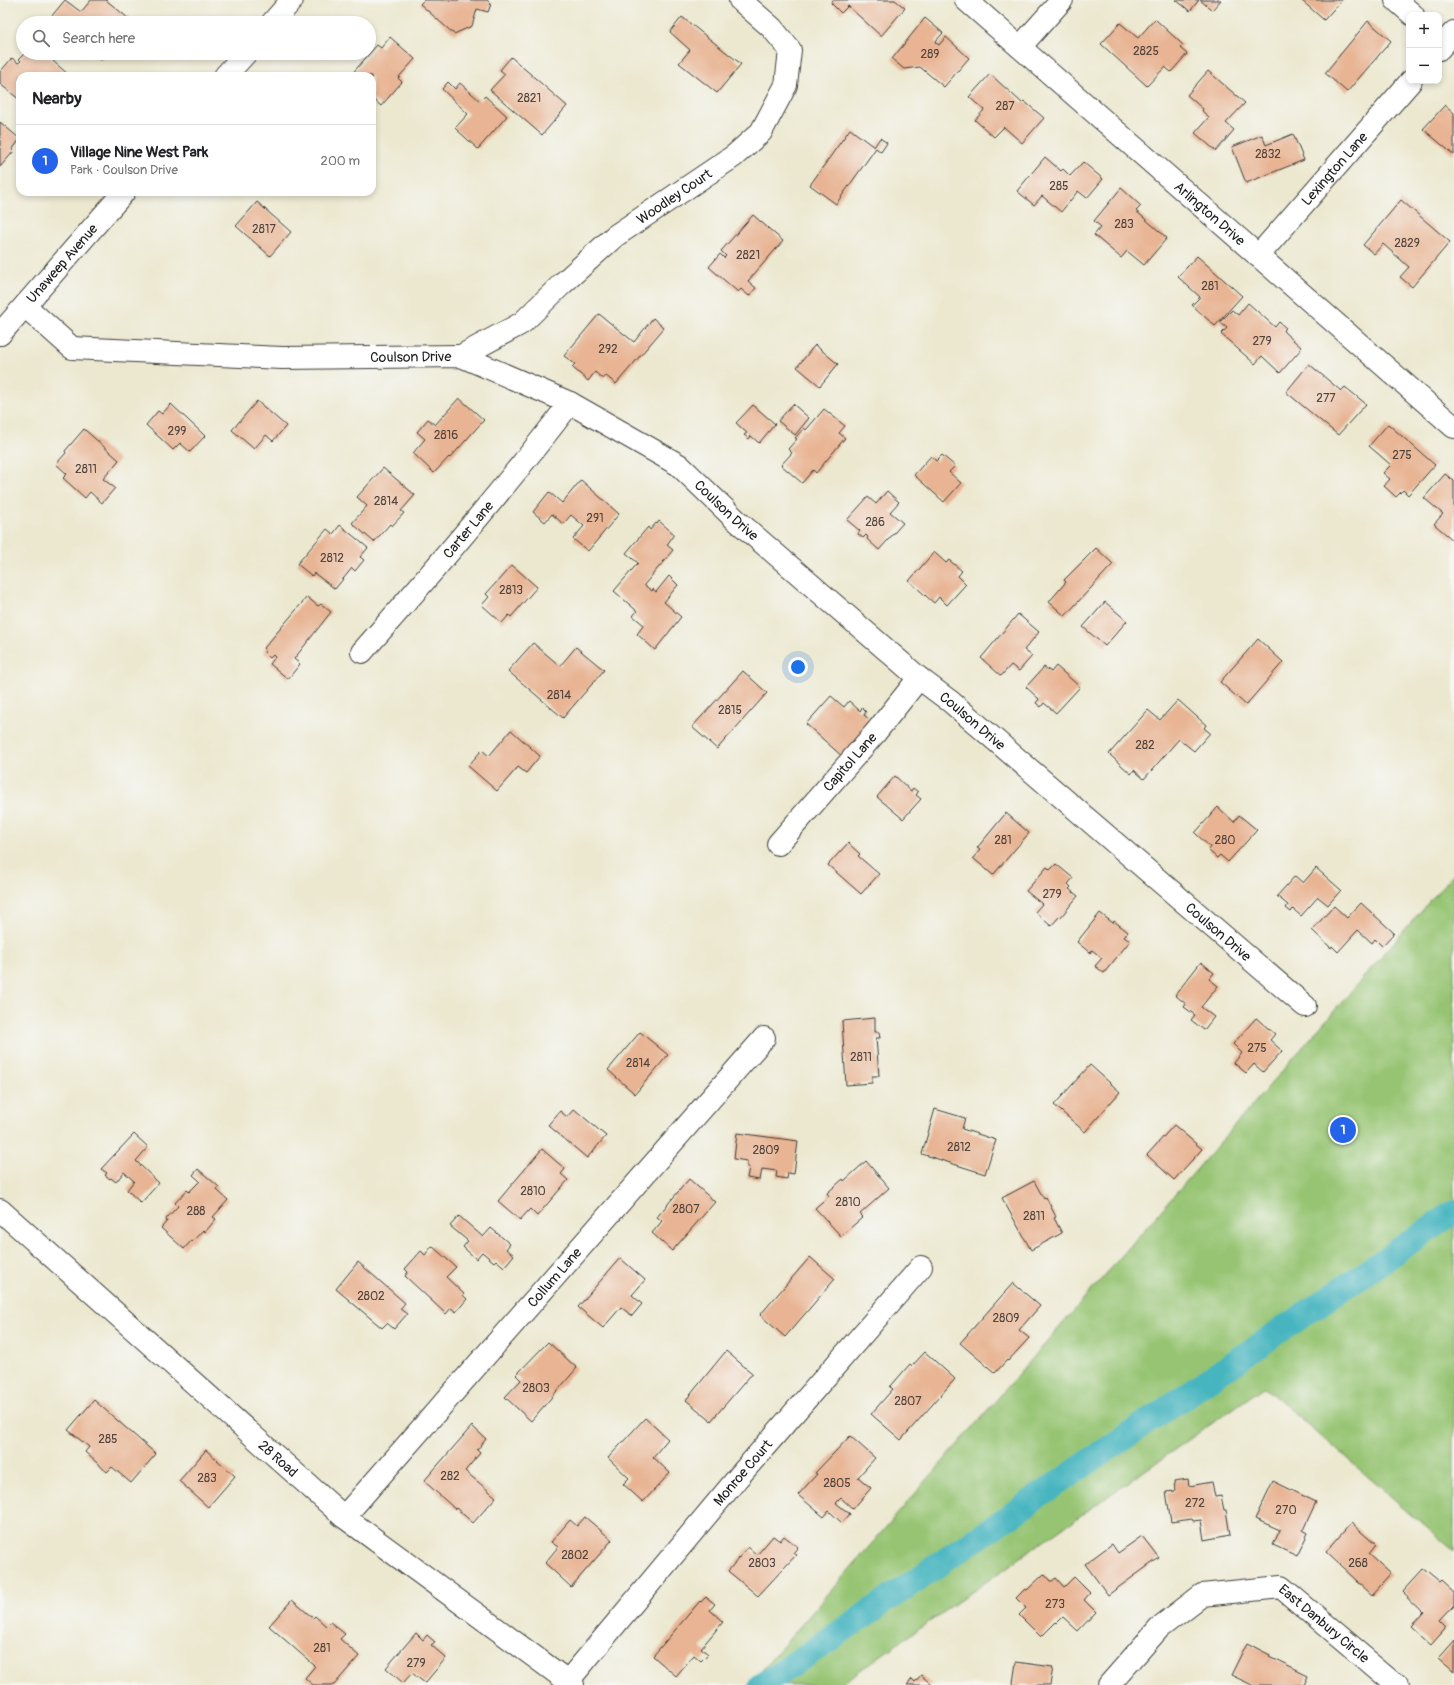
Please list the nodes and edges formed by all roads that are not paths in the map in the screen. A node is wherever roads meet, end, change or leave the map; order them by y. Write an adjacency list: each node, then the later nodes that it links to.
1 (740, 0): 16 (street, Woodley Court)
2 (966, 0): 8 (street, Arlington Drive)
3 (1062, 0): 8 (street)
4 (1396, 0): 6 (street)
5 (290, 1): 7 (street)
6 (1410, 12)
7 (278, 16)
8 (1020, 48): 13 (street, Arlington Drive)
9 (240, 60): 10 (street)
10 (229, 72)
11 (1408, 84): 13 (street, Lexington Lane)
12 (120, 196): 14 (street, Unaweep Avenue)
13 (1258, 256): 18 (street, Arlington Drive)
14 (24, 306): 15 (street, Unaweep Avenue); 16 (street, Coulson Drive)
15 (0, 334)
16 (461, 356): 17 (street, Coulson Drive)
17 (570, 403): 19 (street, Carter Lane); 20 (street, Coulson Drive)
18 (1454, 427)
19 (362, 652)
20 (918, 678): 21 (street, Capitol Lane); 22 (street, Coulson Drive)
21 (778, 844)
22 (1304, 1006)
23 (764, 1038): 26 (street, Collum Lane)
24 (0, 1210): 26 (street, 28 Road)
25 (921, 1267): 27 (street, Monroe Court)
26 (344, 1516): 27 (street, 28 Road)
27 (571, 1683)
28 (1109, 1685): 29 (street, East Danbury Circle)
29 (1397, 1685)

